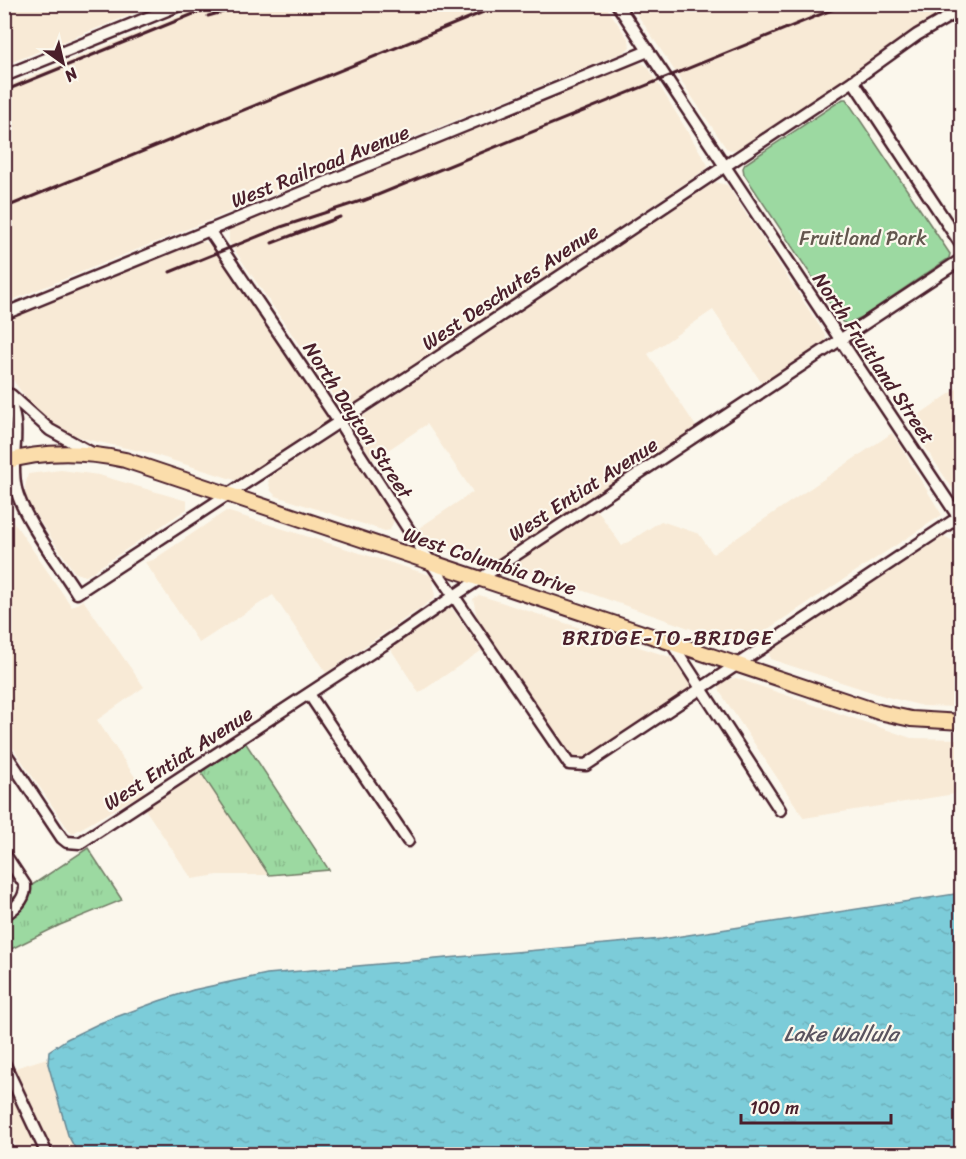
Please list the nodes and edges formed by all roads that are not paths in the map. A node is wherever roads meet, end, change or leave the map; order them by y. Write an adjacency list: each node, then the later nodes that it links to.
1 (182, 4): 5 (street)
2 (617, 4): 4 (street, North Fruitland Street)
3 (962, 9): 6 (street, West Deschutes Avenue)
4 (648, 51): 7 (street, North Fruitland Street); 8 (street, West Railroad Avenue)
5 (4, 76)
6 (853, 81): 7 (street, West Deschutes Avenue); 9 (street)
7 (725, 166): 12 (street, North Fruitland Street); 14 (street, West Deschutes Avenue)
8 (209, 230): 11 (street, West Railroad Avenue); 14 (street, North Dayton Street)
9 (962, 246)
10 (962, 259): 12 (street, West Entiat Avenue)
11 (4, 314)
12 (840, 340): 18 (street, North Fruitland Street); 20 (street, West Entiat Avenue)
13 (4, 389): 15 (street); 16 (street)
14 (339, 422): 17 (street, West Deschutes Avenue); 19 (street, North Dayton Street)
15 (96, 454): 16 (main road, West Columbia Drive); 17 (main road, West Columbia Drive)
16 (10, 460): 17 (street, West Deschutes Avenue)
17 (228, 494): 19 (main road, West Columbia Drive)
18 (960, 518): 23 (street)
19 (431, 562): 20 (main road, West Columbia Drive); 21 (street, North Dayton Street)
20 (482, 579): 21 (street, West Entiat Avenue); 22 (main road, West Columbia Drive)
21 (454, 596): 24 (street, North Dayton Street); 25 (street, West Entiat Avenue)
22 (671, 642): 23 (main road, West Columbia Drive); 24 (street)
23 (737, 664): 24 (street); 26 (main road, West Columbia Drive)
24 (701, 689): 28 (street)
25 (309, 693): 27 (street, West Entiat Avenue); 29 (street)
26 (962, 722)
27 (4, 751)
28 (780, 810)
29 (408, 841)
30 (4, 853): 31 (street)
31 (4, 915)
32 (4, 1064): 33 (street)
33 (47, 1155)

